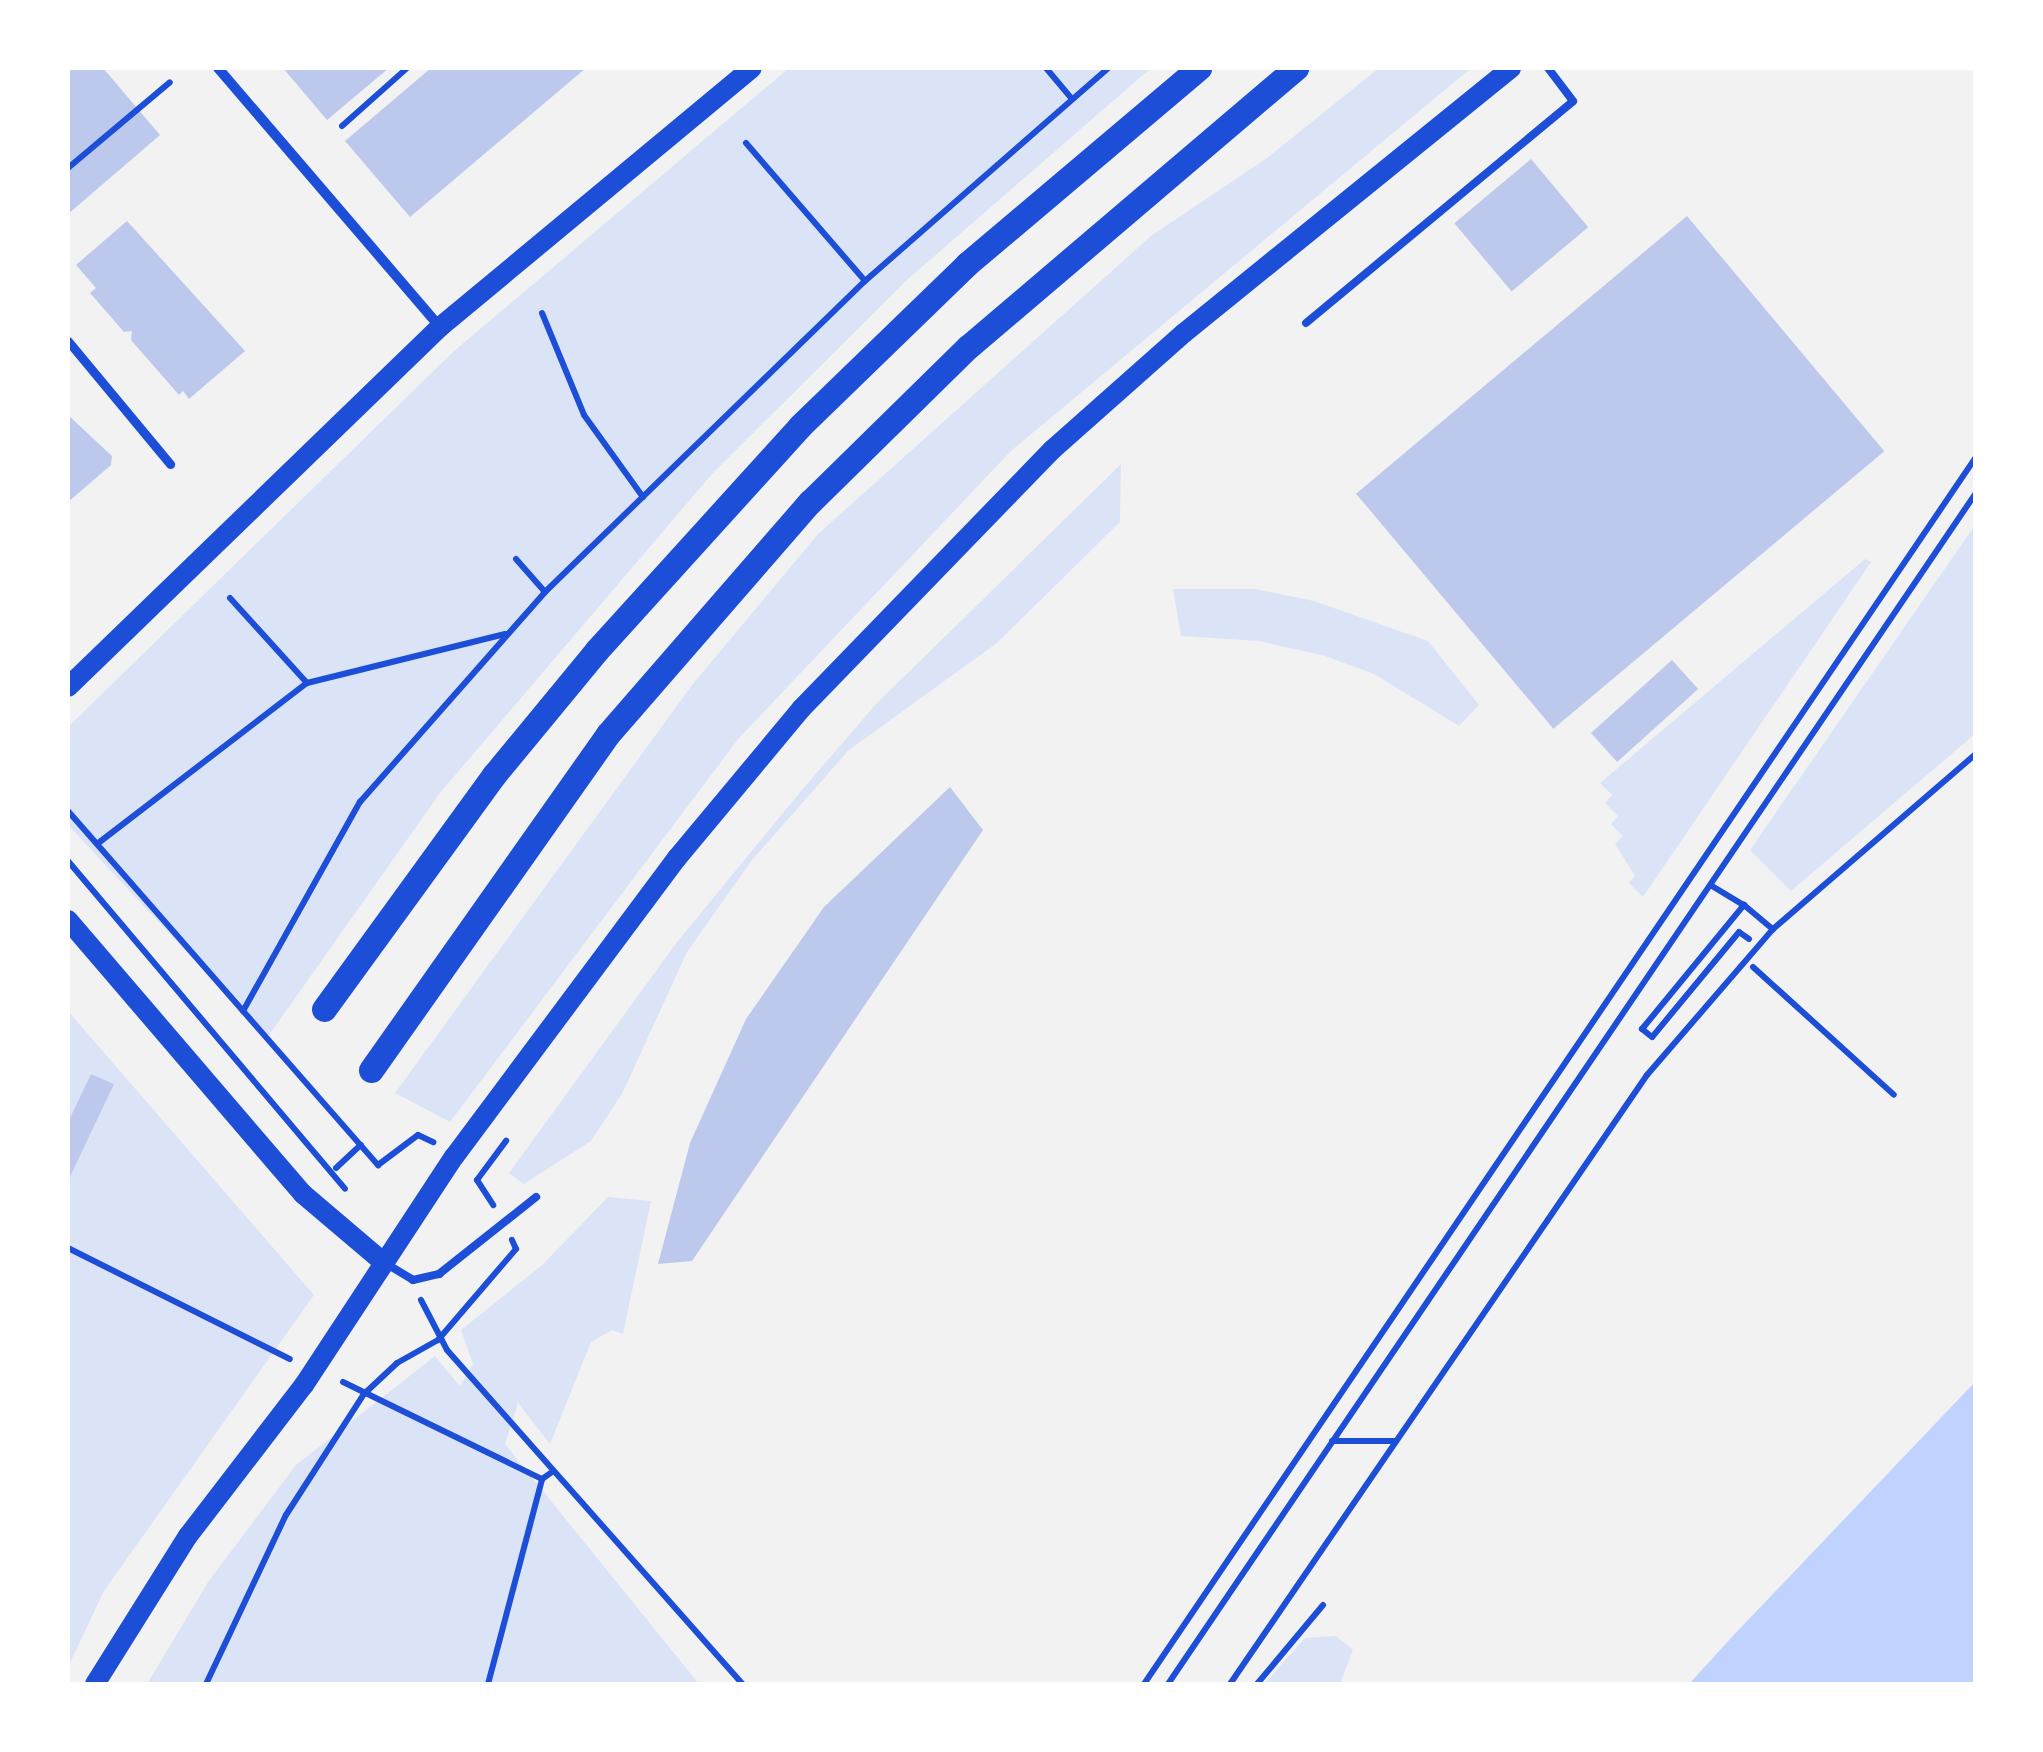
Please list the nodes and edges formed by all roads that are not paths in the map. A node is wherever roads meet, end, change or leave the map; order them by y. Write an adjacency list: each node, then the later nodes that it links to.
1 (218, 68): 8 (street)
2 (752, 68): 8 (main road)
3 (1199, 68): 13 (highway)
4 (1296, 68): 14 (highway)
5 (1512, 68): 16 (main road)
6 (1548, 68): 7 (lane)
7 (1306, 323)
8 (440, 328): 11 (main road)
9 (68, 341): 10 (street)
10 (170, 464)
11 (68, 687)
12 (68, 920): 16 (main road)
13 (324, 1009)
14 (371, 1070)
15 (536, 1198): 16 (lane)
16 (382, 1261): 17 (main road)
17 (94, 1684)

